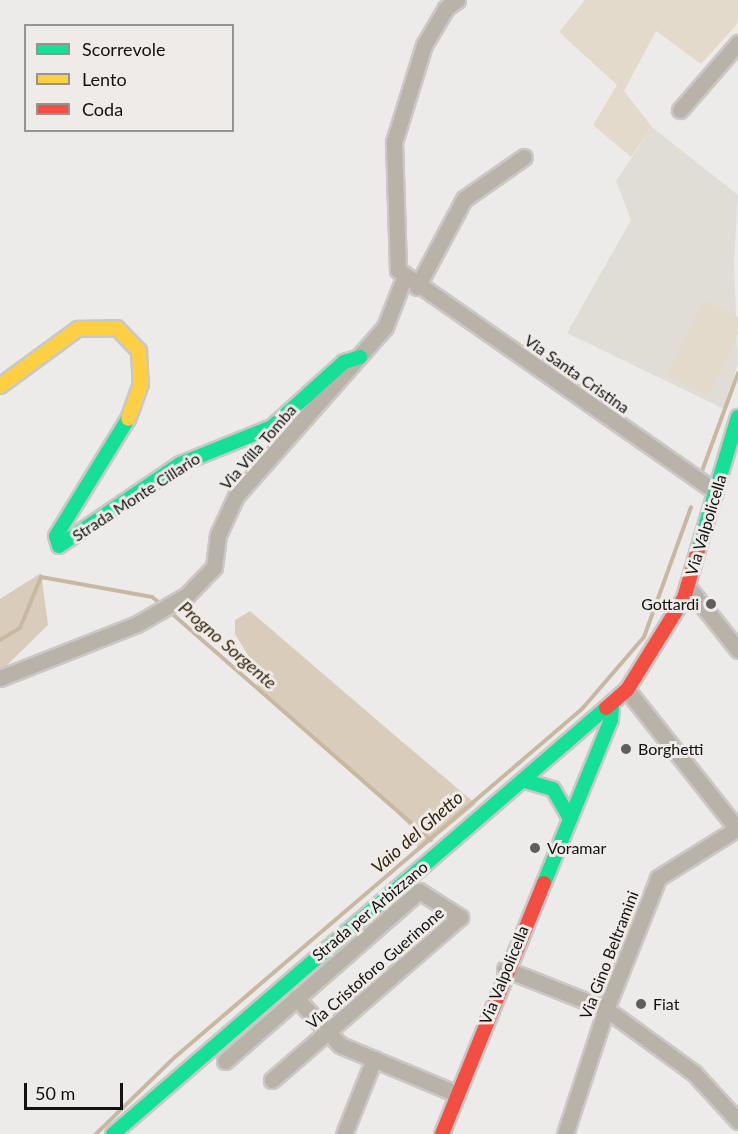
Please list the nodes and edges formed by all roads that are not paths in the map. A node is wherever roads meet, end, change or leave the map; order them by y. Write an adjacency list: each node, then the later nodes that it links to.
1 (446, 3): 5 (street)
2 (738, 43): 3 (street)
3 (680, 110)
4 (524, 157): 5 (street)
5 (406, 278): 6 (street, Via Villa Tomba); 9 (street, Via Santa Cristina)
6 (360, 357): 7 (street, Strada Monte Cillario); 12 (street, Via Villa Tomba)
7 (0, 386)
8 (738, 417): 9 (street, Via Valpolicella)
9 (715, 491): 10 (street, Via Valpolicella)
10 (687, 586): 11 (street); 13 (street, Via Valpolicella)
11 (738, 650)
12 (0, 678)
13 (627, 690): 14 (street, Strada per Arbizzano); 17 (street)
14 (612, 705): 15 (street, Strada per Arbizzano); 16 (street, Via Valpolicella)
15 (525, 781): 16 (street); 27 (street, Strada per Arbizzano)
16 (569, 817): 18 (street, Via Valpolicella)
17 (738, 829): 20 (street, Via Gino Beltramini)
18 (506, 969): 20 (street); 25 (street, Via Valpolicella)
19 (296, 998): 21 (street); 21 (street, Via Cristoforo Guerinone); 23 (street, Via Cristoforo Guerinone)
20 (606, 1008): 26 (street); 30 (street, Via Gino Beltramini)
21 (328, 1033): 22 (street); 24 (street, Via Cristoforo Guerinone)
22 (374, 1059): 25 (street); 28 (street)
23 (225, 1061)
24 (272, 1080)
25 (457, 1094): 29 (street, Via Valpolicella)
26 (738, 1121)
27 (113, 1134)
28 (344, 1134)
29 (442, 1134)
30 (565, 1134)

